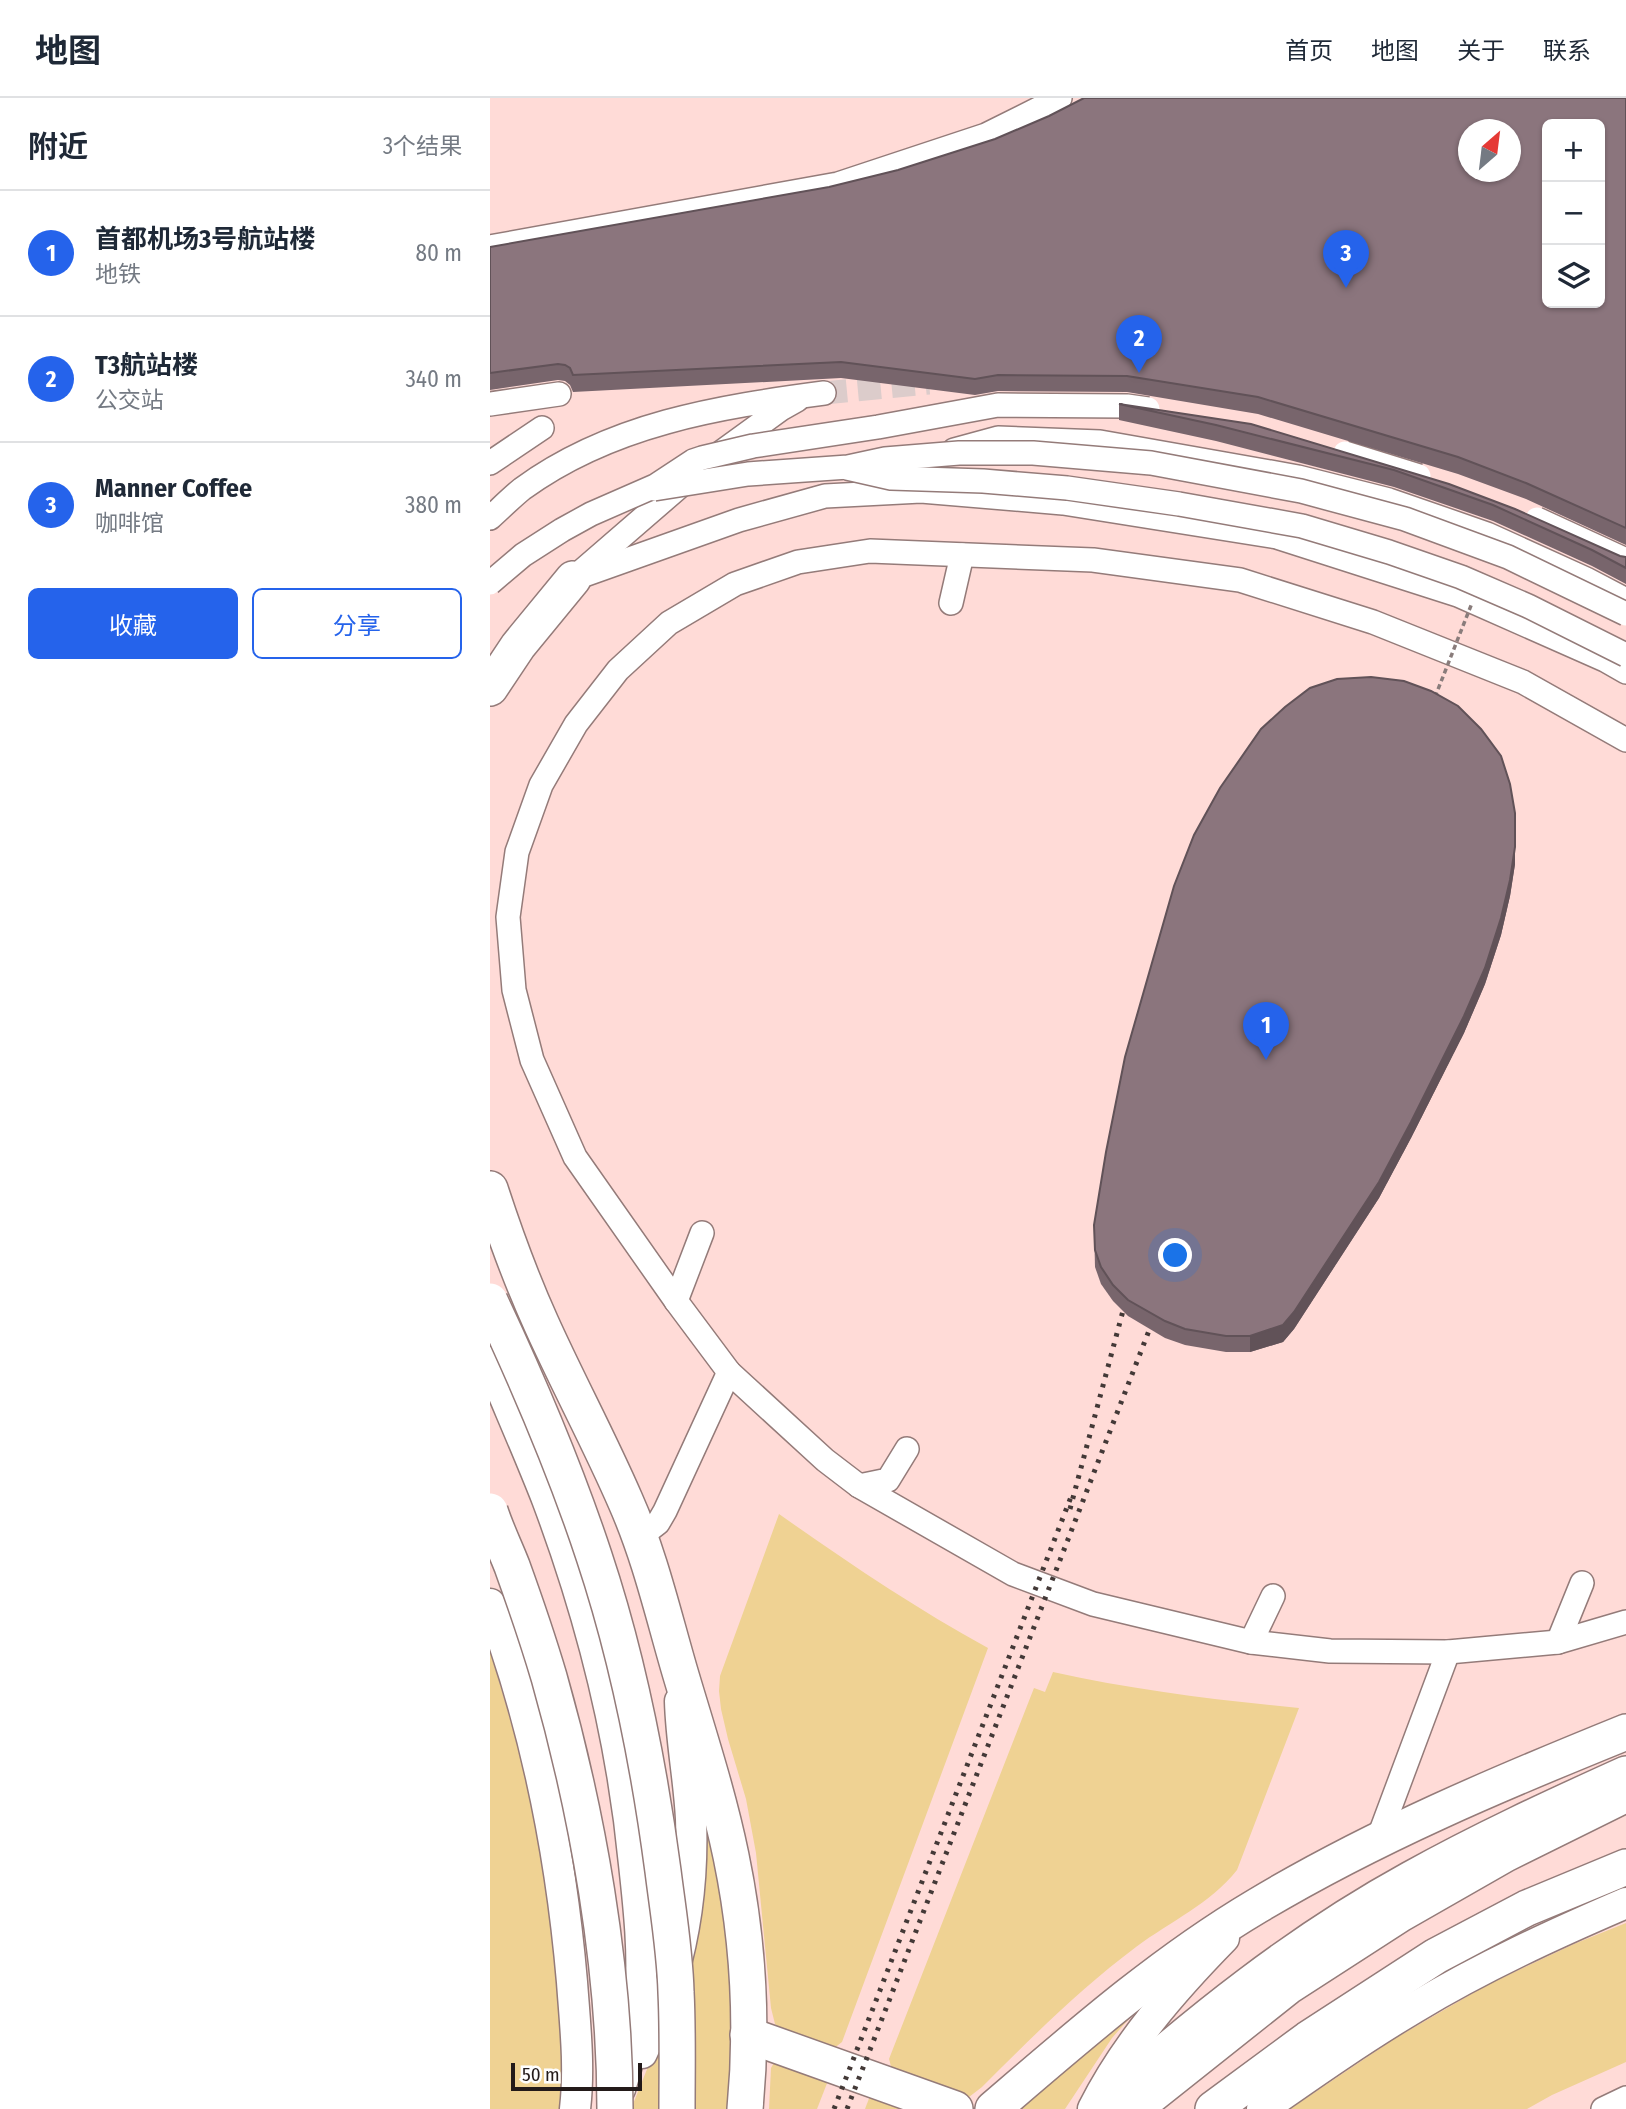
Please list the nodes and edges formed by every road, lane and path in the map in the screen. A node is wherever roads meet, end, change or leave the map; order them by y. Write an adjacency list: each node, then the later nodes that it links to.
1 (1060, 98): 2 (street)
2 (490, 247)
3 (559, 394): 4 (street)
4 (490, 404)
5 (1165, 412): 11 (street, bridge)
6 (542, 428): 8 (street)
7 (1320, 446): 10 (street, bridge)
8 (490, 463)
9 (840, 467): 11 (street, bridge); 22 (street, bridge); 23 (street, bridge)
10 (1443, 483)
11 (645, 490): 18 (street, bridge)
12 (825, 496): 17 (street); 20 (street); 24 (street)
13 (1520, 512): 16 (street, bridge)
14 (490, 518): 17 (street)
15 (962, 555): 21 (street); 27 (street); 31 (street)
16 (1626, 560)
17 (573, 579): 25 (highway)
18 (490, 583)
19 (1475, 597): 26 (path, bridge)
20 (1626, 600)
21 (951, 603)
22 (1626, 614)
23 (1626, 655)
24 (1626, 672)
25 (490, 688)
26 (1431, 708)
27 (1626, 740)
28 (490, 1189): 37 (highway)
29 (702, 1233): 31 (street)
30 (490, 1301): 57 (highway, bridge)
31 (676, 1301): 33 (street)
32 (490, 1362): 56 (main road)
33 (729, 1372): 35 (street); 37 (street)
34 (907, 1448): 35 (street)
35 (859, 1486): 42 (street)
36 (490, 1511): 56 (highway, bridge)
37 (640, 1536): 45 (highway)
38 (1582, 1583): 43 (street)
39 (1273, 1596): 42 (street)
40 (490, 1604): 55 (main road)
41 (1626, 1622): 43 (street)
42 (1251, 1642): 44 (street)
43 (1558, 1642): 44 (street)
44 (1448, 1652): 49 (street)
45 (677, 1662): 53 (highway); 56 (main road)
46 (1626, 1732): 49 (highway)
47 (1626, 1774): 62 (highway)
48 (1626, 1797): 63 (main road)
49 (1377, 1842): 52 (highway)
50 (1626, 1867): 64 (highway)
51 (1626, 1903): 65 (main road)
52 (1255, 1907): 60 (highway); 61 (main road)
53 (748, 2035): 58 (highway); 59 (highway)
54 (1626, 2098): 66 (street)
55 (575, 2109)
56 (615, 2109)
57 (677, 2109)
58 (745, 2109)
59 (955, 2109)
60 (993, 2109)
61 (1093, 2109)
62 (1100, 2109)
63 (1138, 2109)
64 (1213, 2109)
65 (1262, 2109)
66 (1603, 2109)

